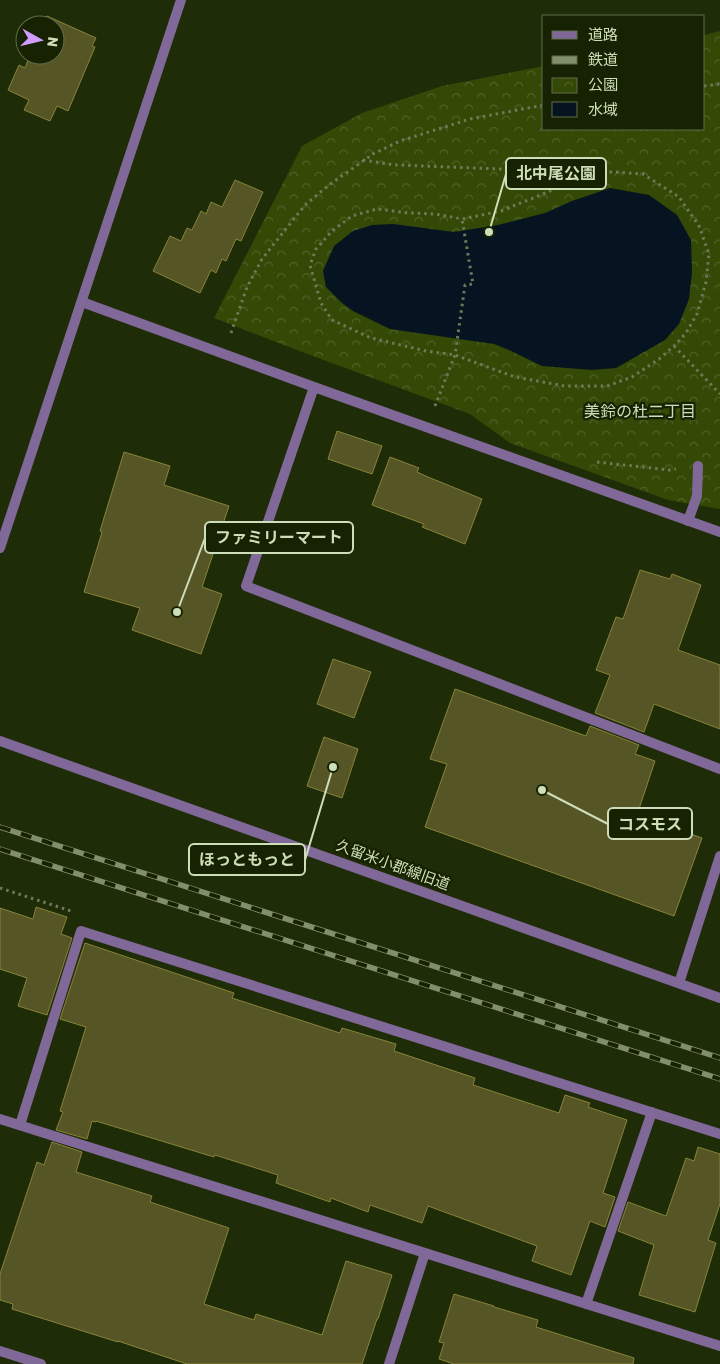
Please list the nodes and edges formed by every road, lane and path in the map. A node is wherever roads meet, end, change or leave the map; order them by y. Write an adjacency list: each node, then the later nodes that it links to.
1 (181, 0): 8 (street)
2 (720, 84): 3 (path)
3 (705, 86)
4 (542, 106): 5 (path)
5 (363, 160): 6 (path); 9 (path)
6 (589, 172): 7 (path); 10 (path)
7 (462, 219): 11 (path); 11 (path)
8 (82, 302): 12 (street); 18 (street)
9 (230, 336)
10 (674, 346): 11 (path); 13 (path)
11 (455, 355): 14 (path)
12 (314, 388): 16 (street); 20 (street)
13 (720, 394)
14 (432, 412)
15 (698, 466): 16 (street)
16 (688, 521): 17 (street)
17 (720, 532)
18 (0, 548)
19 (0, 741): 22 (street, 久留米小郡線旧道)
20 (720, 769)
21 (720, 856): 22 (street)
22 (679, 983): 23 (street, 久留米小郡線旧道)
23 (720, 998)
24 (652, 1112): 26 (street); 27 (street); 29 (street)
25 (0, 1119): 26 (street)
26 (20, 1125): 28 (street)
27 (720, 1134)
28 (425, 1253): 29 (street); 33 (street)
29 (586, 1304): 30 (street)
30 (720, 1346)
31 (0, 1351): 32 (street)
32 (41, 1364)
33 (389, 1364)

